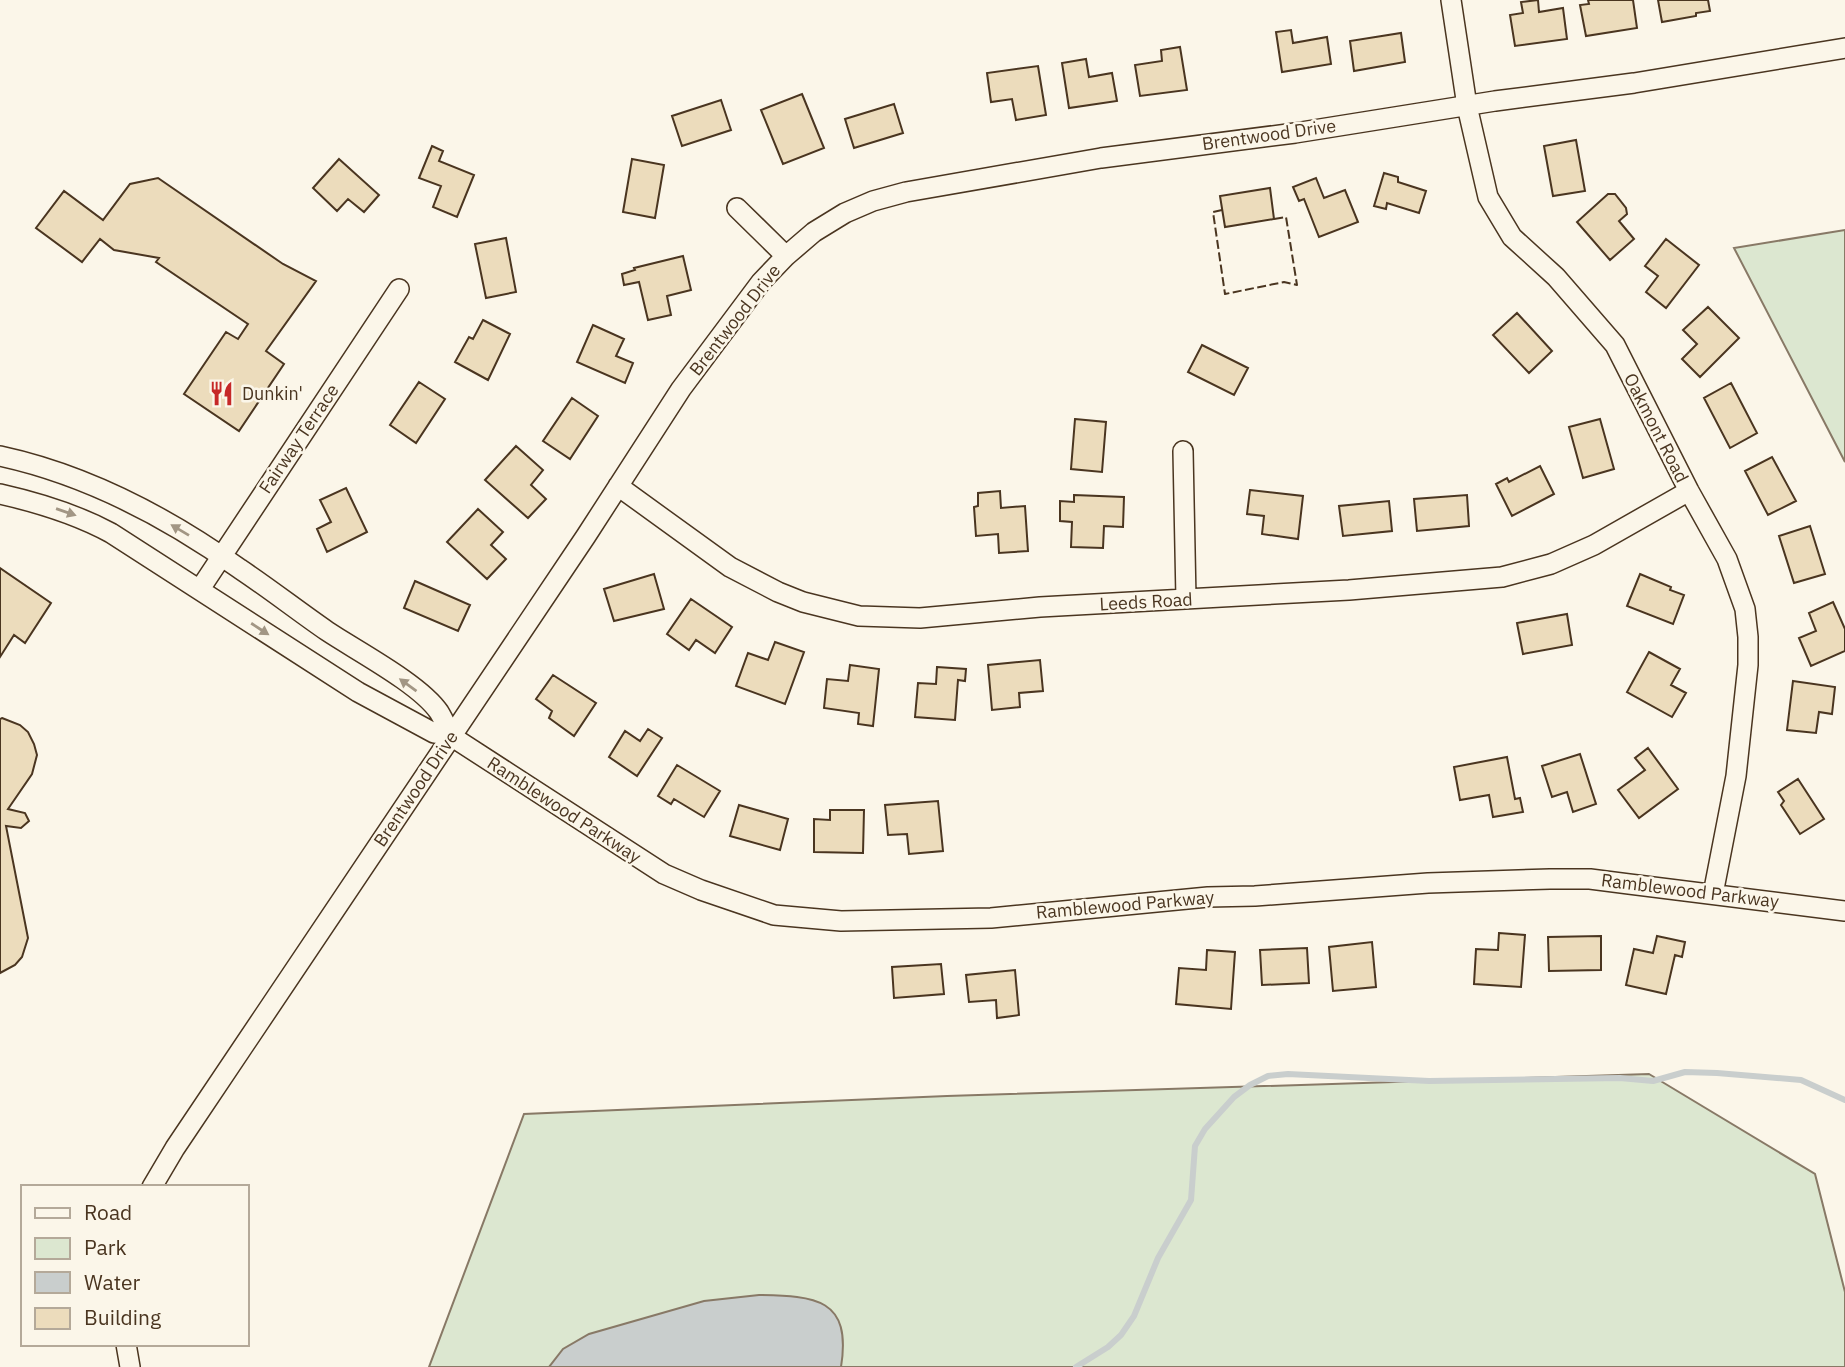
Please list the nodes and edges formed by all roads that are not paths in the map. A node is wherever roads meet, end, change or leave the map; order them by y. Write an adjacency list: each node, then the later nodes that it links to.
1 (1451, 0): 3 (street, Oakmont Road)
2 (1845, 48): 3 (street, Brentwood Drive)
3 (1467, 106): 5 (street, Brentwood Drive); 10 (street, Oakmont Road)
4 (737, 208): 5 (street)
5 (786, 256): 9 (street, Brentwood Drive)
6 (399, 289): 12 (street, Fairway Terrace)
7 (1183, 451): 14 (street)
8 (0, 456): 12 (street, Ramblewood Parkway, one-way to 8)
9 (618, 486): 14 (street, Leeds Road); 15 (street, Brentwood Drive)
10 (1689, 491): 14 (street, Leeds Road); 16 (street, Oakmont Road)
11 (0, 494): 13 (street, Ramblewood Parkway, one-way to 13)
12 (221, 556): 13 (street, Fairway Terrace); 15 (street, Ramblewood Parkway, one-way to 12)
13 (200, 589): 15 (street, Ramblewood Parkway, one-way to 15)
14 (1186, 599)
15 (451, 736): 16 (street, Ramblewood Parkway); 18 (street, Brentwood Drive)
16 (1713, 894): 17 (street, Ramblewood Parkway)
17 (1845, 911)
18 (153, 1185)
19 (126, 1346): 20 (street)
20 (130, 1367)

